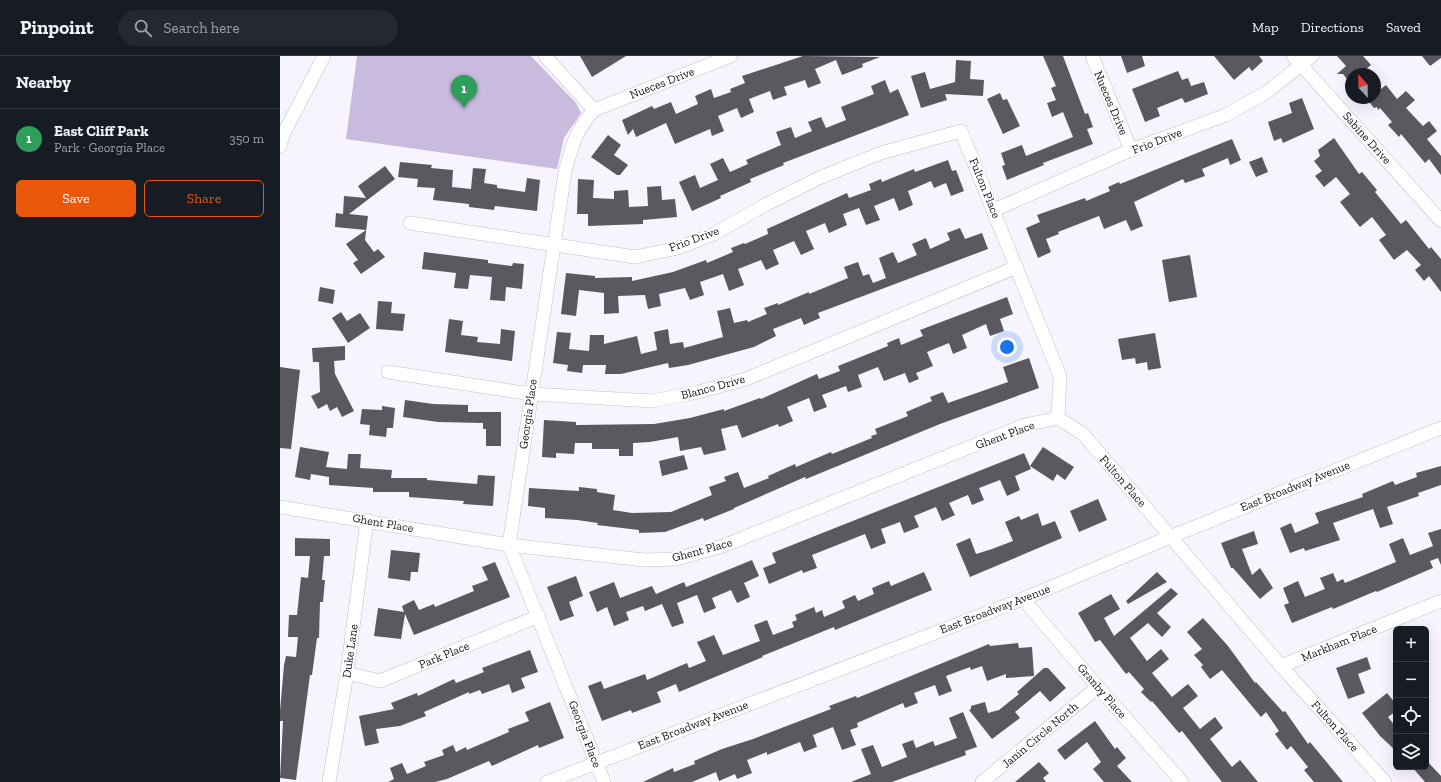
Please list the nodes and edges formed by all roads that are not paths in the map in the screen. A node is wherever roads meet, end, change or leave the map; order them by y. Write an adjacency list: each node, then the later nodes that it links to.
1 (324, 56): 9 (street)
2 (545, 56): 7 (street)
3 (731, 56): 7 (street, Nueces Drive)
4 (1092, 56): 10 (street, Nueces Drive)
5 (1312, 56): 6 (street, Frio Drive)
6 (1298, 61): 10 (street, Frio Drive); 12 (street, Sabine Drive)
7 (594, 110): 14 (street, Georgia Place)
8 (961, 131): 11 (street, Fulton Place); 14 (street, Frio Drive)
9 (280, 146)
10 (1131, 150): 11 (street, Frio Drive)
11 (994, 210): 15 (street, Fulton Place)
12 (1441, 221)
13 (410, 224): 14 (street, Frio Drive)
14 (554, 245): 17 (street, Georgia Place)
15 (1017, 267): 17 (street, Blanco Drive); 18 (street, Fulton Place)
16 (388, 372): 17 (street, Blanco Drive)
17 (531, 394): 23 (street, Georgia Place)
18 (1058, 418): 22 (street, Fulton Place); 23 (street, Ghent Place)
19 (1441, 428): 22 (street, East Broadway Avenue)
20 (280, 507): 21 (street, Ghent Place)
21 (367, 520): 23 (street, Ghent Place); 28 (street, Duke Lane)
22 (1170, 537): 24 (street, East Broadway Avenue); 27 (street, Fulton Place)
23 (509, 545): 26 (street, Georgia Place)
24 (1023, 599): 29 (street, Granby Place); 30 (street, East Broadway Avenue)
25 (1441, 601): 27 (street, Markham Place)
26 (539, 616): 28 (street, Park Place); 30 (street, Georgia Place)
27 (1281, 666): 36 (street, Fulton Place)
28 (347, 673): 32 (street, Duke Lane)
29 (1098, 687): 31 (street, Janin Circle North); 35 (street, Granby Place)
30 (596, 762): 33 (street, East Broadway Avenue); 34 (street, Georgia Place)
31 (985, 781)
32 (329, 782)
33 (546, 782)
34 (604, 782)
35 (1182, 782)
36 (1385, 782)

